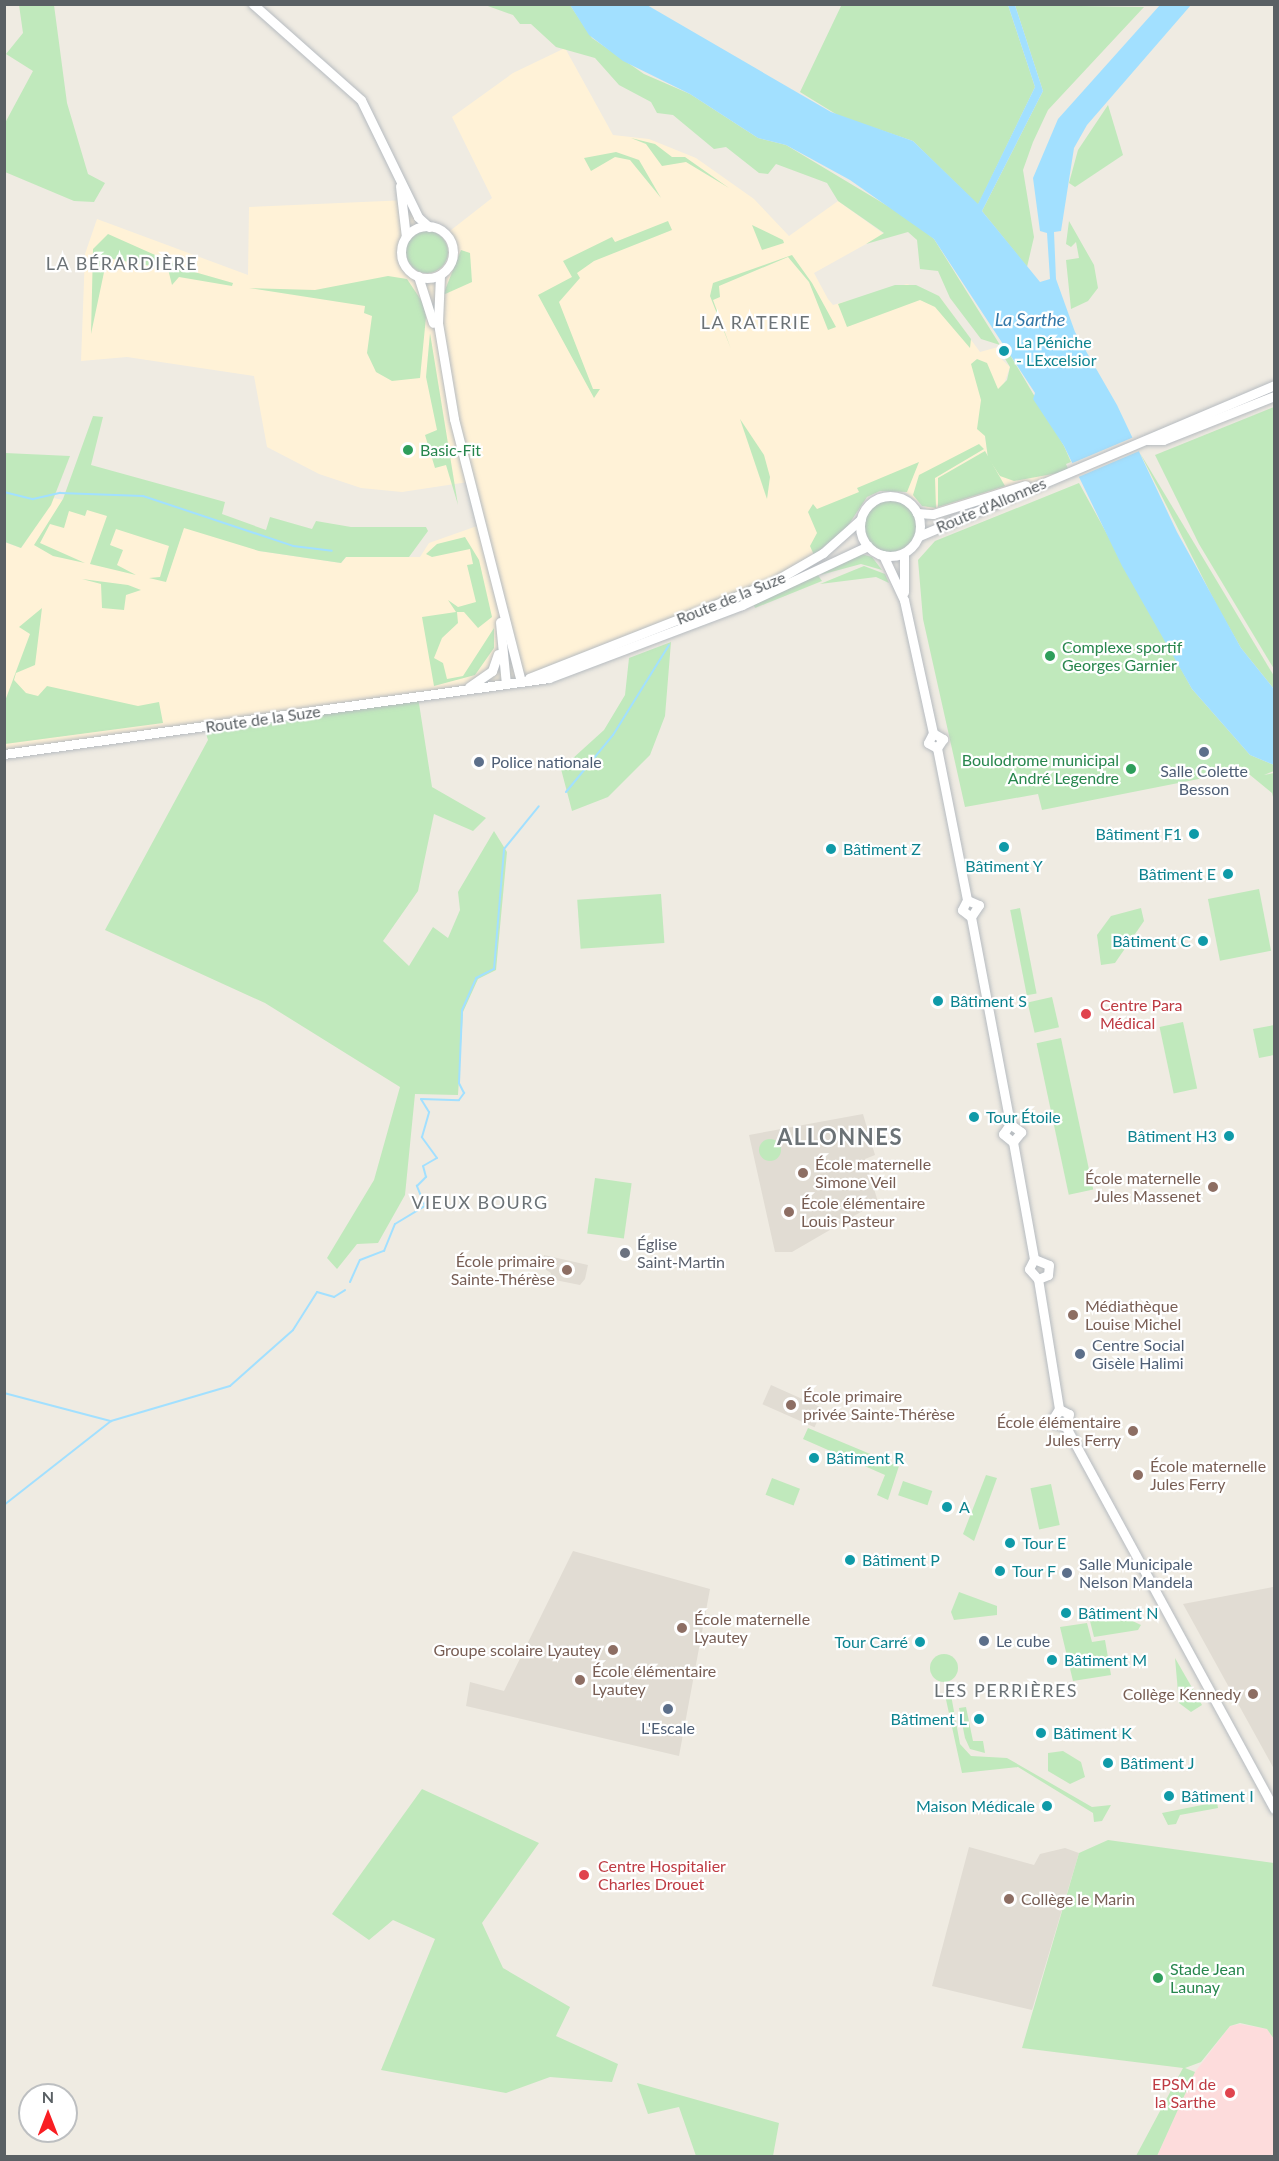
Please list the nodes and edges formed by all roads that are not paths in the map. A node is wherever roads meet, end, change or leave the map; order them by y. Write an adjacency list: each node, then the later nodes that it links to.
1 (254, 5): 2 (street)
2 (393, 160): 3 (street); 4 (street)
3 (429, 227): 4 (street); 5 (street)
4 (406, 237): 6 (street)
5 (440, 275): 6 (street); 7 (street)
6 (418, 276): 7 (street)
7 (443, 363): 18 (street)
8 (1275, 385): 10 (street, Route d'Allonnes)
9 (1275, 396): 10 (street, Route d'Allonnes)
10 (1147, 440): 11 (street, Route d'Allonnes)
11 (1066, 472): 12 (street, Route d'Allonnes); 14 (street, Route d'Allonnes)
12 (917, 513): 13 (street); 14 (street)
13 (861, 519): 15 (street); 21 (street, Route de la Suze)
14 (919, 536): 16 (street)
15 (868, 546): 17 (street); 21 (street, Route de la Suze)
16 (904, 553): 17 (street); 19 (street)
17 (883, 555): 19 (street)
18 (493, 581): 20 (street); 21 (street)
19 (904, 600): 25 (street)
20 (501, 637): 22 (street); 23 (street)
21 (521, 681): 22 (street, Route de la Suze)
22 (506, 684): 23 (street, Route de la Suze)
23 (460, 692): 24 (street, Route de la Suze)
24 (4, 754)
25 (1034, 1259): 26 (street); 26 (street)
26 (1038, 1279): 27 (street)
27 (1059, 1409): 28 (street); 28 (street)
28 (1066, 1427): 29 (street)
29 (1275, 1809)

